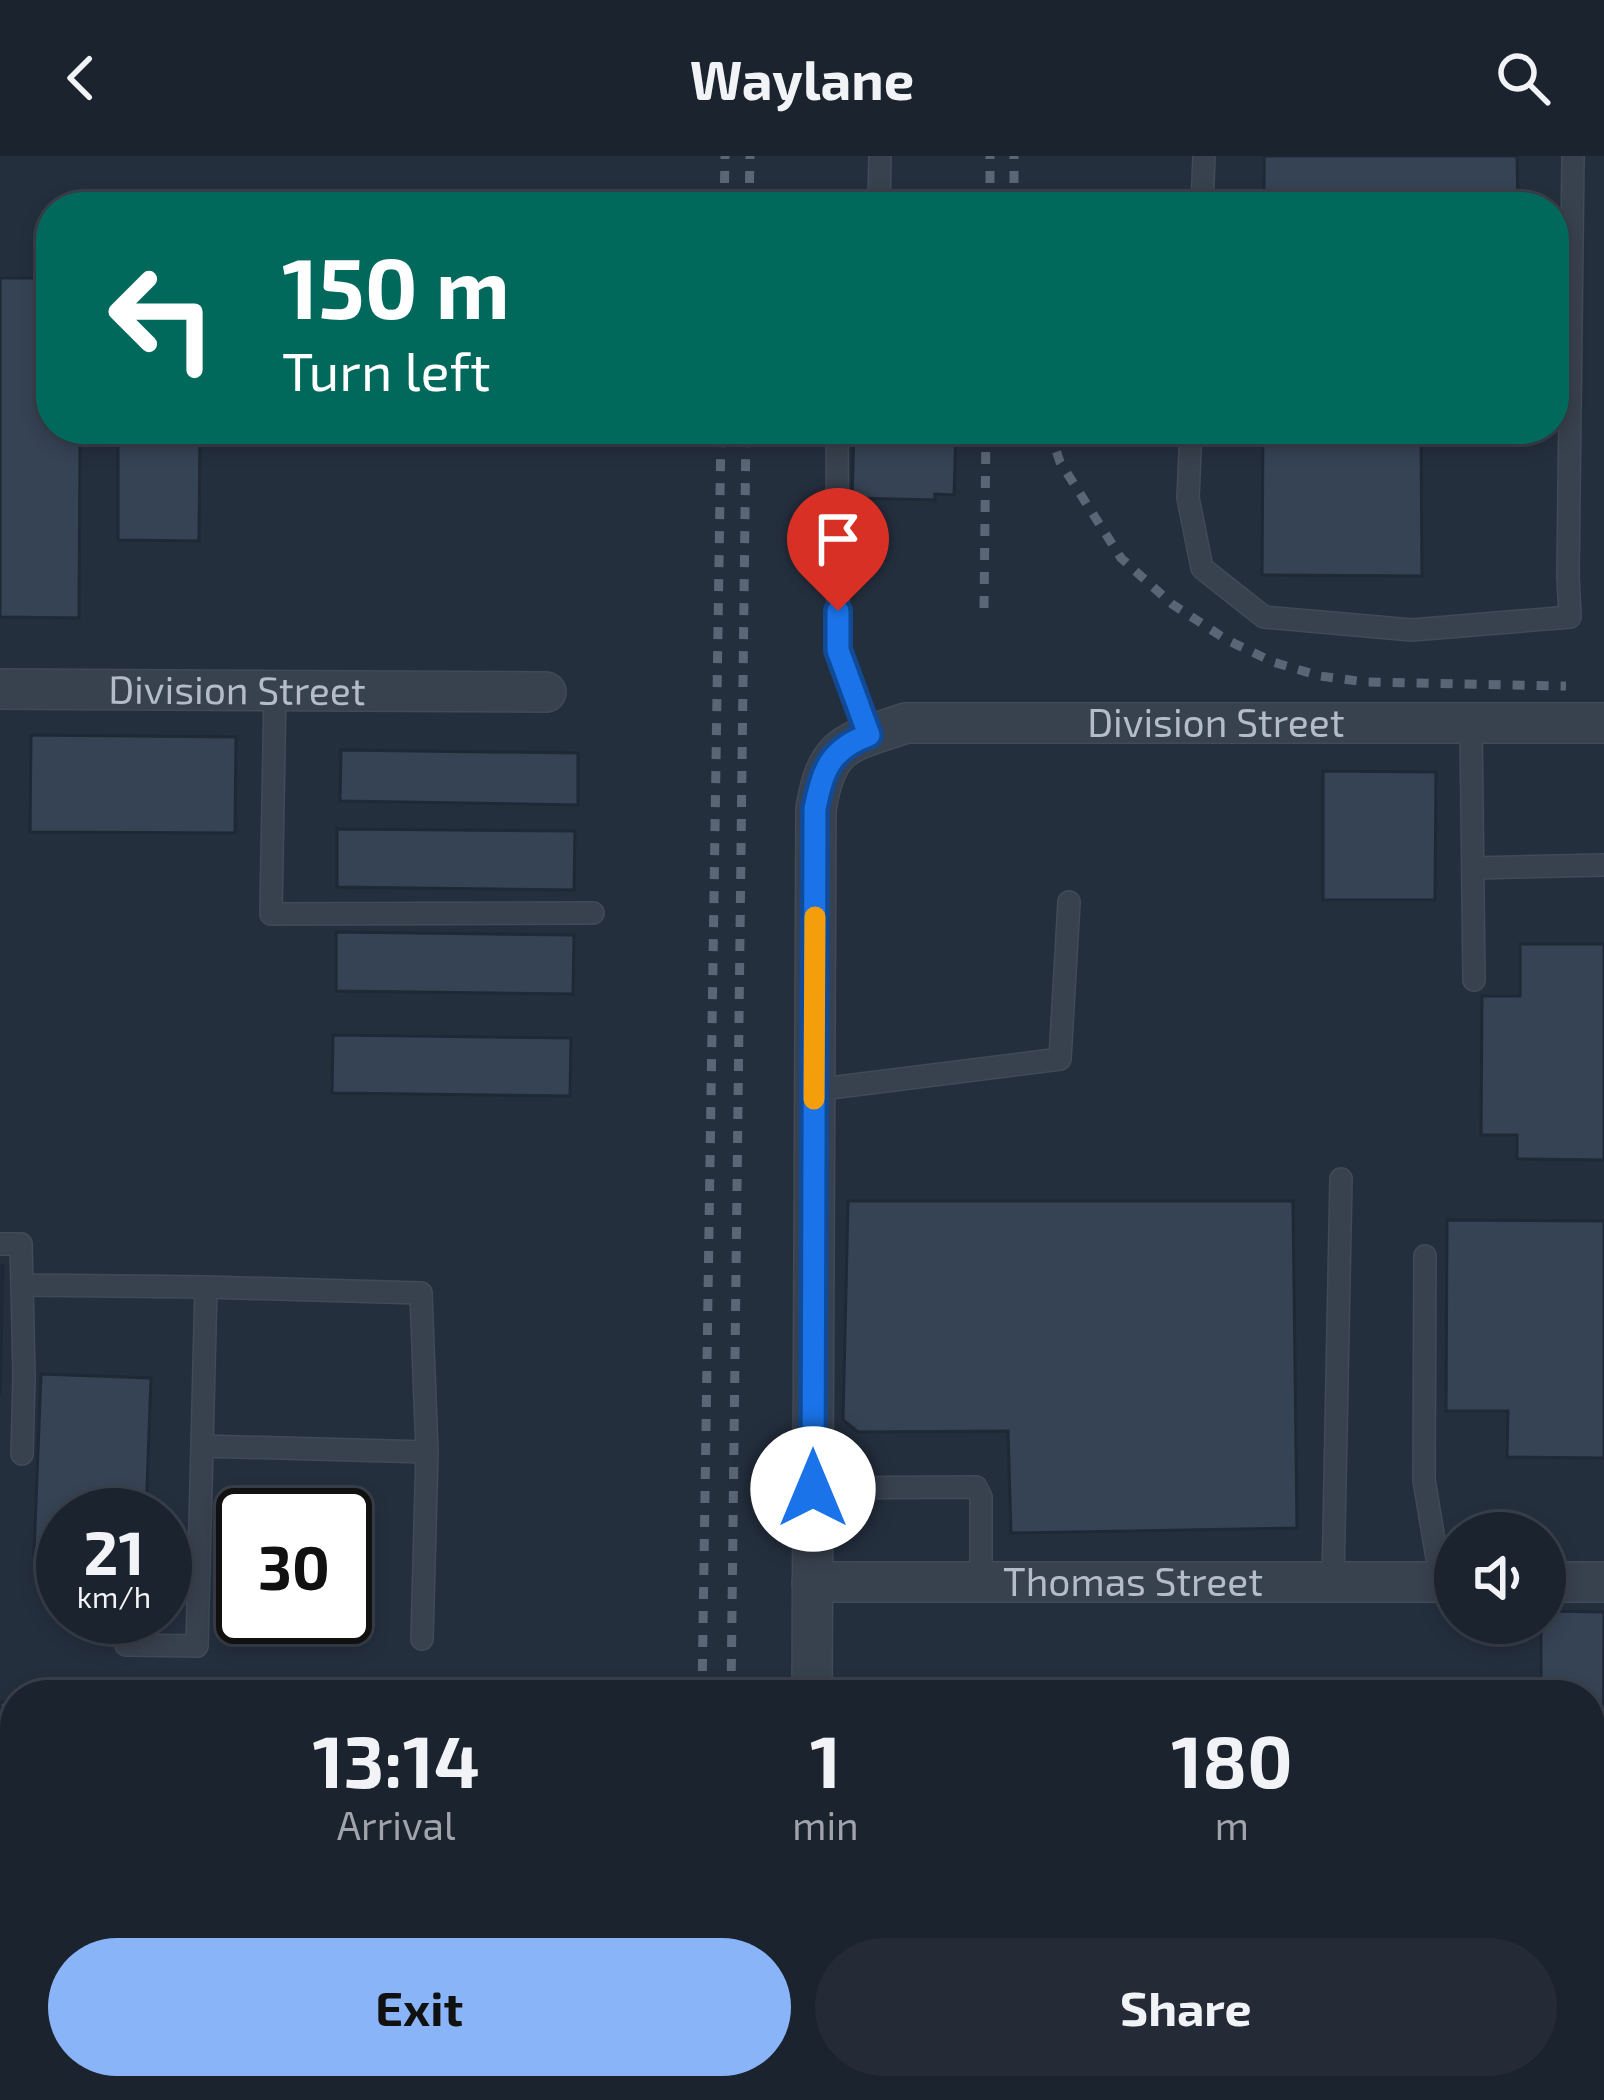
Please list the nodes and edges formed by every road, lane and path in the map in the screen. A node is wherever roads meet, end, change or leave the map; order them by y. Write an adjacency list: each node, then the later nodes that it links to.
1 (880, 156): 4 (lane)
2 (1204, 156): 5 (lane)
3 (1573, 156): 7 (lane)
4 (879, 192)
5 (1203, 192)
6 (837, 444): 13 (lane)
7 (1190, 444)
8 (0, 689): 9 (street, Division Street)
9 (275, 691): 10 (street, Division Street); 17 (lane)
10 (546, 692)
11 (1471, 723): 12 (street, Division Street); 13 (street, Division Street); 15 (lane)
12 (1604, 723)
13 (869, 735): 19 (street, Division Street)
14 (1604, 865): 15 (lane)
15 (1473, 868): 18 (lane)
16 (1069, 902): 19 (lane)
17 (593, 913)
18 (1474, 980)
19 (814, 1090): 28 (street)
20 (1341, 1179): 32 (lane)
21 (0, 1244): 23 (lane)
22 (1425, 1256): 29 (lane)
23 (22, 1286): 24 (lane); 27 (lane)
24 (206, 1287): 25 (lane); 26 (lane)
25 (203, 1446): 26 (lane); 37 (lane)
26 (427, 1452): 36 (lane)
27 (22, 1454)
28 (813, 1489): 30 (street); 31 (lane)
29 (1434, 1522)
30 (812, 1582): 31 (street, Thomas Street); 38 (street)
31 (981, 1582): 32 (street, Thomas Street)
32 (1334, 1582): 33 (street, Thomas Street)
33 (1434, 1582)
34 (1566, 1582): 35 (street)
35 (1604, 1582)
36 (422, 1640)
37 (126, 1645)
38 (812, 1680)

